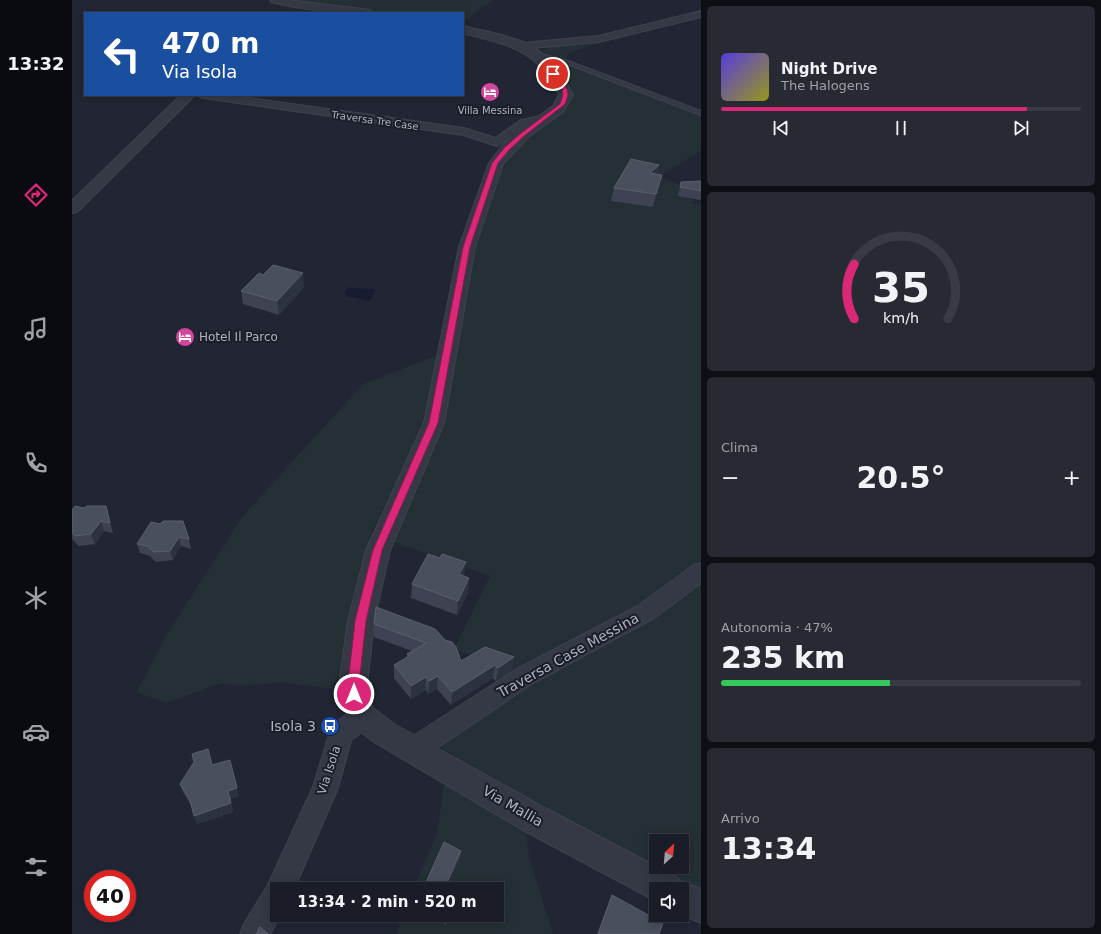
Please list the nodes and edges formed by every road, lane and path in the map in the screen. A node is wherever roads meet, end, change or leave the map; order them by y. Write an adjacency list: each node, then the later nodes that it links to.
1 (275, 0): 2 (street)
2 (328, 11): 3 (street)
3 (349, 12)
4 (701, 14): 6 (street)
5 (464, 29): 6 (street)
6 (527, 49): 9 (lane); 10 (street)
7 (186, 96): 11 (street)
8 (210, 96): 10 (street, Traversa Tre Case)
9 (701, 113)
10 (541, 120): 13 (street)
11 (72, 209)
12 (701, 571): 14 (street, Traversa Case Messina)
13 (363, 717): 14 (street, Via Mallia); 15 (street, Via Isola)
14 (413, 750): 16 (street, Via Mallia)
15 (283, 882)
16 (654, 882)
17 (689, 901): 19 (street)
18 (270, 906): 20 (street)
19 (701, 907)
20 (254, 934)

